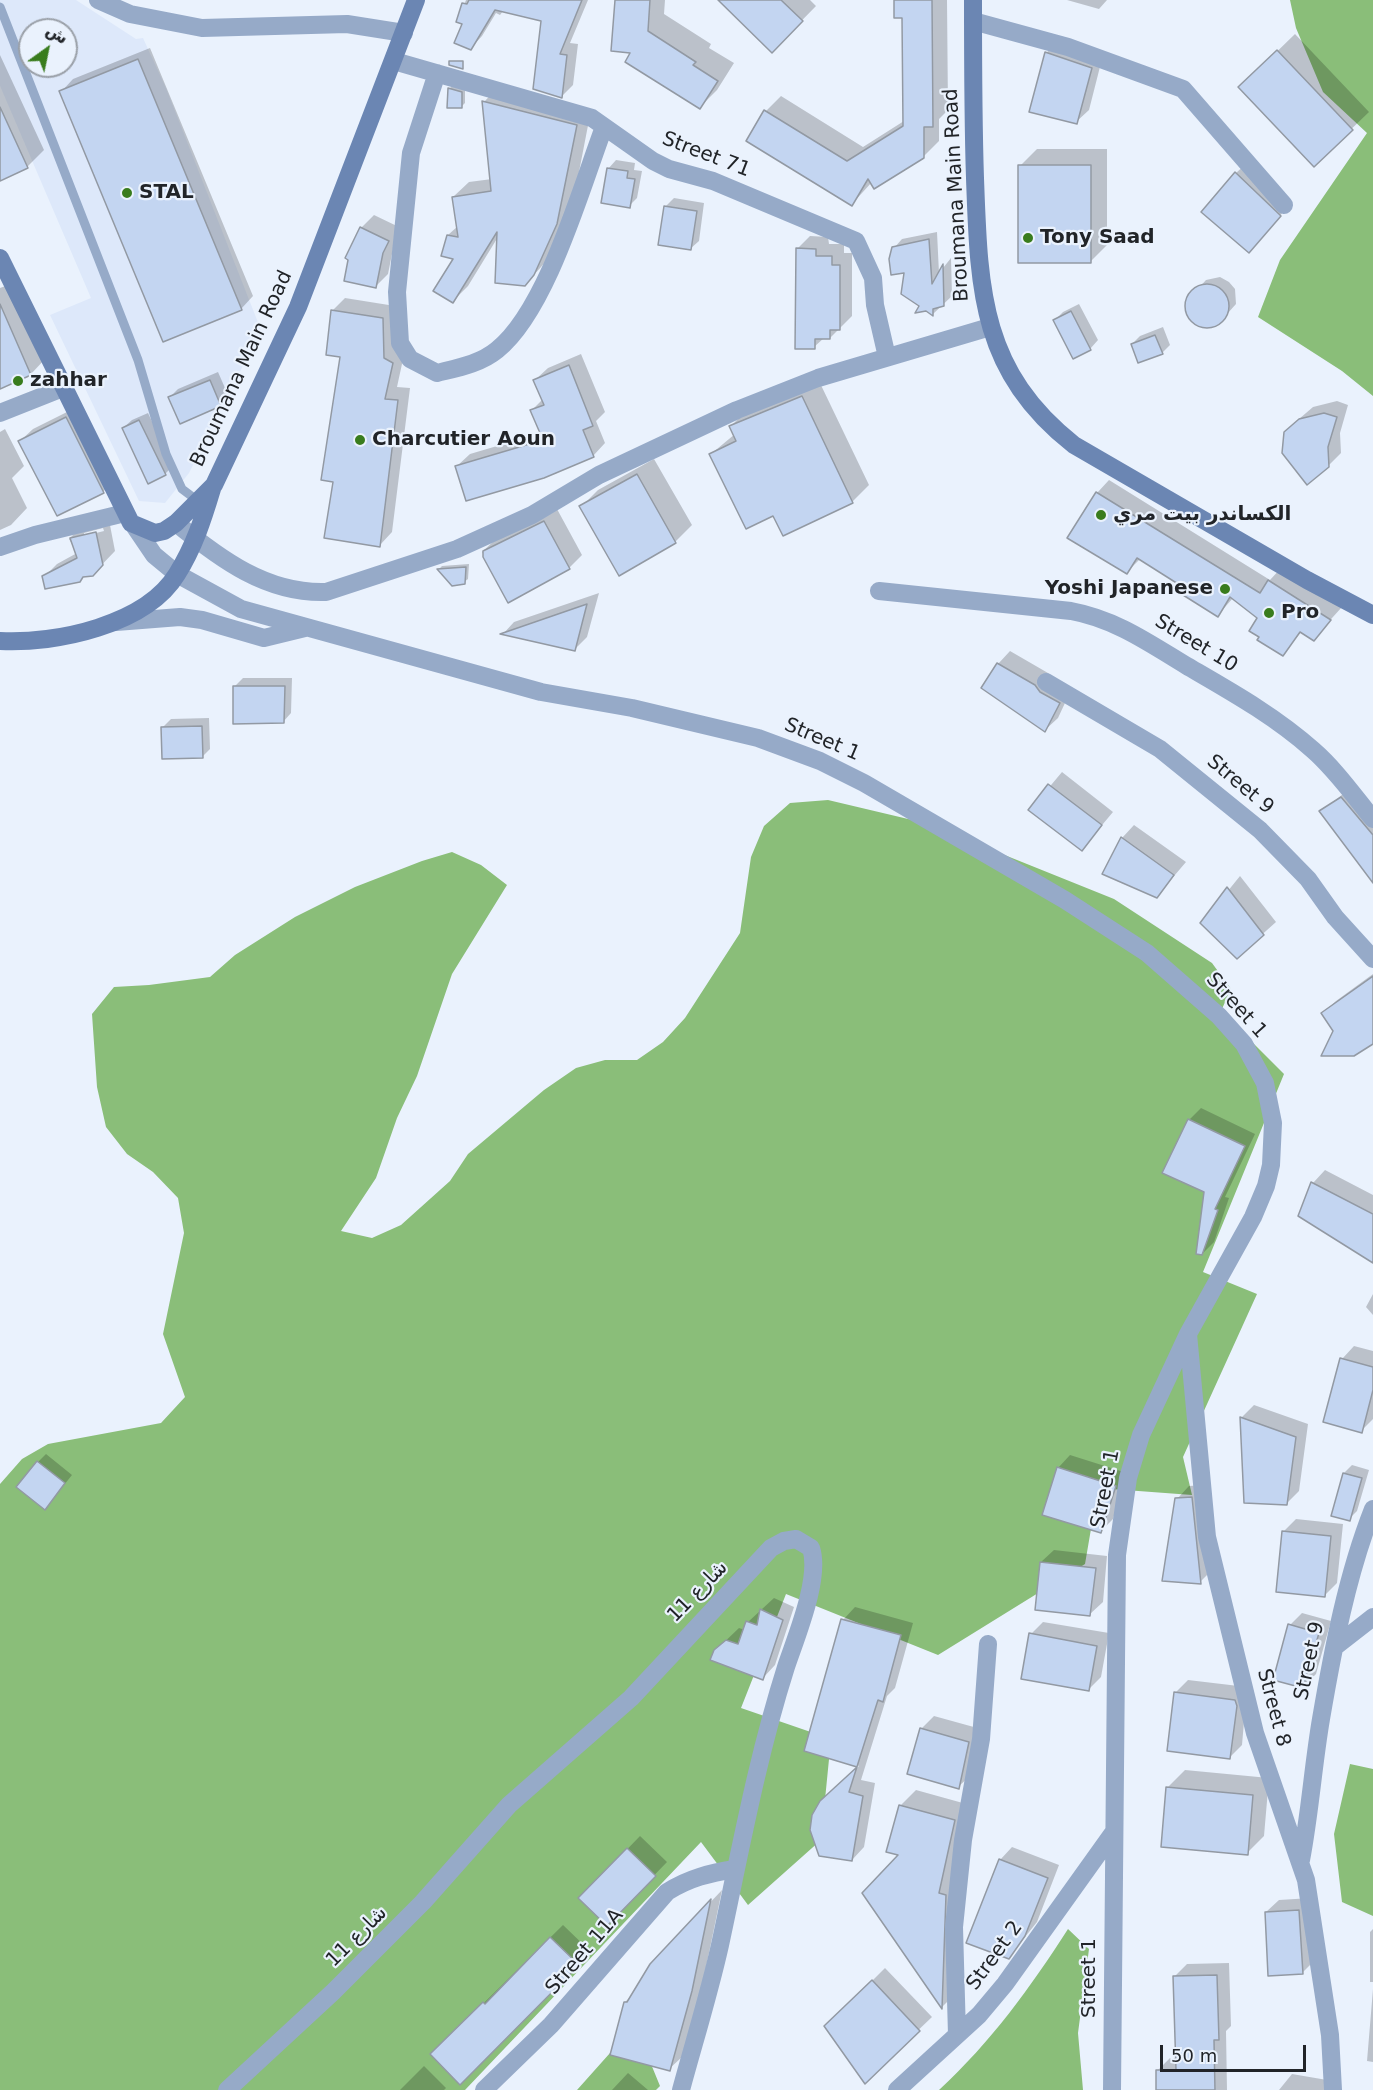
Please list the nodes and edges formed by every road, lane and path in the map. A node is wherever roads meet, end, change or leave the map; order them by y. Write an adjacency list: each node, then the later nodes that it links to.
1 (98, 0): 6 (street)
2 (416, 0): 6 (main road, Broumana Main Road)
3 (973, 0): 5 (main road, Broumana Main Road)
4 (0, 7): 17 (lane)
5 (973, 21): 10 (street); 12 (main road, Broumana Main Road)
6 (404, 33): 7 (main road, Broumana Main Road)
7 (394, 61): 8 (street, Street 71); 16 (main road, Broumana Main Road)
8 (437, 73): 9 (street, Street 71); 9 (street)
9 (604, 127): 13 (street, Street 71)
10 (1284, 205)
11 (0, 258): 14 (main road)
12 (990, 327): 13 (street); 24 (main road, Broumana Main Road)
13 (887, 357): 20 (street)
14 (63, 388): 15 (street); 18 (main road)
15 (0, 414)
16 (214, 485): 17 (main road, Broumana Main Road); 20 (main road)
17 (198, 501): 19 (main road, Broumana Main Road)
18 (130, 520): 19 (main road, Broumana Main Road); 21 (street); 22 (street, Street 1)
19 (176, 523): 20 (street)
20 (196, 540): 22 (main road)
21 (0, 547)
22 (177, 574): 25 (main road); 26 (street, Street 1)
23 (879, 591): 29 (street, Street 10)
24 (1373, 615)
25 (112, 622): 26 (street); 27 (main road)
26 (305, 628): 31 (street, Street 1)
27 (0, 641)
28 (1046, 682): 30 (street, Street 9)
29 (1373, 819)
30 (1373, 959)
31 (1188, 1334): 36 (street, Street 1); 37 (street, Street 8)
32 (1373, 1509): 35 (street, Street 9)
33 (1373, 1617): 35 (street)
34 (988, 1644): 39 (street)
35 (1336, 1646): 37 (street, Street 9)
36 (1113, 1833): 39 (street, Street 2); 44 (street, Street 1)
37 (1300, 1860): 45 (street, Street 8)
38 (735, 1869): 40 (street, شارع 11); 41 (street, Street 11A); 42 (street, شارع 11)
39 (957, 2036): 43 (street, Street 2)
40 (227, 2090)
41 (484, 2090)
42 (681, 2090)
43 (897, 2090)
44 (1112, 2090)
45 (1333, 2090)

